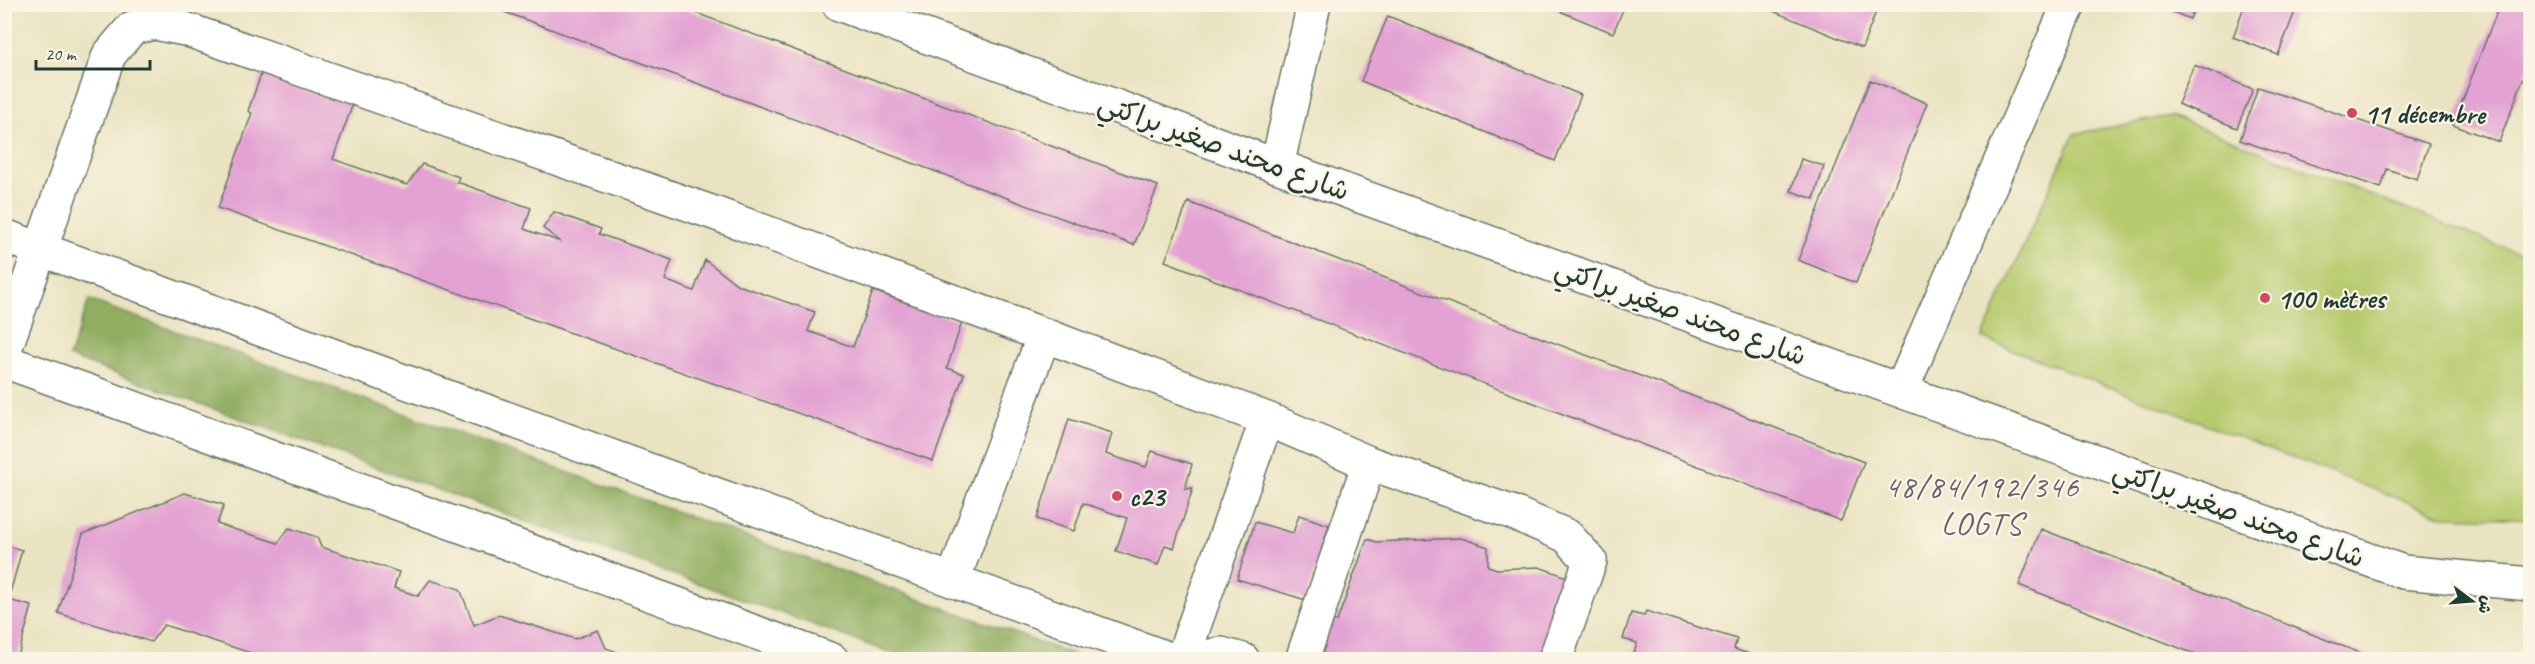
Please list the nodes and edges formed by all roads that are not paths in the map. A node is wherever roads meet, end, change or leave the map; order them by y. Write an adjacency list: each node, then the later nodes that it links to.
1 (839, 4): 4 (street, شارع محند صغير براكتي)
2 (1314, 4): 4 (street)
3 (2069, 4): 10 (street)
4 (1276, 166): 10 (street, شارع محند صغير براكتي)
5 (4, 236): 6 (street)
6 (40, 249): 7 (street); 8 (street); 13 (street)
7 (1044, 335): 11 (street); 13 (street)
8 (4, 352)
9 (4, 360): 15 (street)
10 (1901, 391): 14 (street, شارع محند صغير براكتي)
11 (1267, 419): 12 (street); 17 (street)
12 (1369, 463): 20 (street); 21 (street)
13 (953, 580): 16 (street)
14 (2530, 584)
15 (832, 660)
16 (1172, 660)
17 (1182, 660)
18 (1189, 660): 19 (street)
19 (1243, 660)
20 (1302, 660)
21 (1555, 660)

